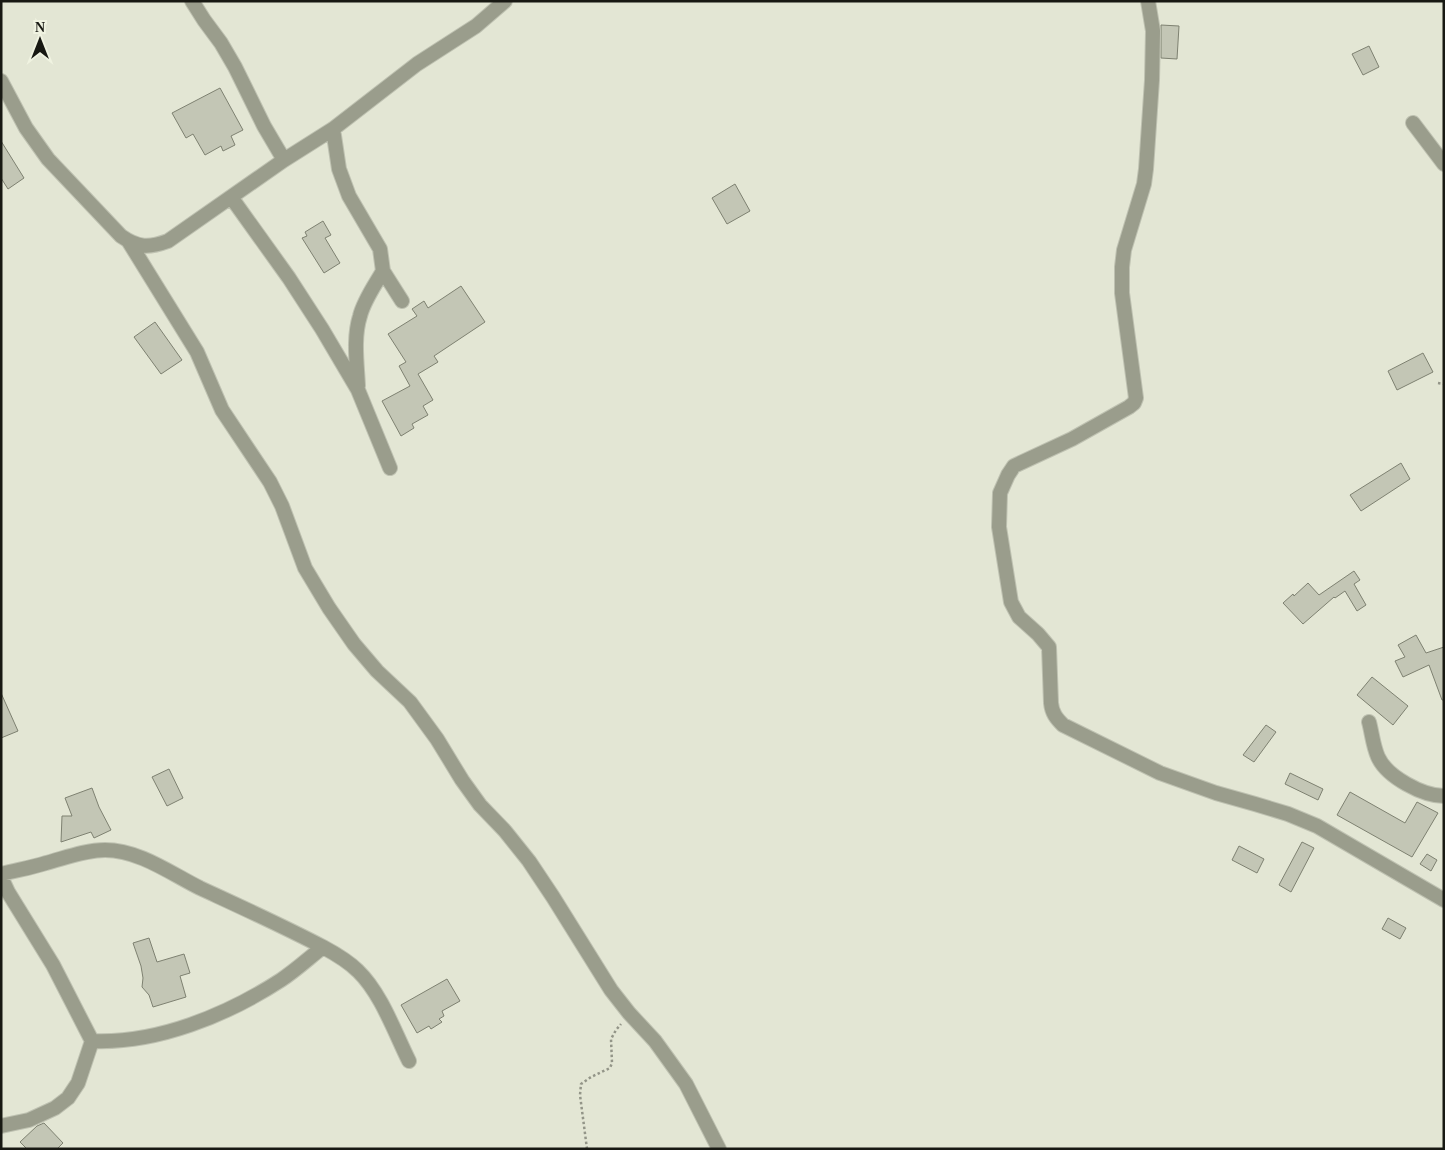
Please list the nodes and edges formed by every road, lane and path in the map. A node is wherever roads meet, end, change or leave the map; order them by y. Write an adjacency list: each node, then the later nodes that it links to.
1 (192, 1): 7 (street)
2 (505, 1): 6 (street)
3 (1148, 1): 20 (street)
4 (1, 81): 10 (street)
5 (1413, 123): 8 (street)
6 (333, 129): 7 (street); 11 (street)
7 (284, 160): 9 (street)
8 (1444, 164)
9 (232, 197): 10 (street); 15 (street)
10 (129, 242): 22 (street)
11 (383, 271): 12 (street); 15 (street)
12 (402, 301)
13 (1438, 383): 14 (path)
14 (1444, 384)
15 (358, 390): 16 (street)
16 (390, 468)
17 (1369, 722): 18 (street)
18 (1444, 796)
19 (1, 876): 21 (street); 23 (street)
20 (1444, 900)
21 (323, 947): 23 (street); 24 (street)
22 (629, 1013): 26 (path); 27 (street)
23 (92, 1041): 25 (street)
24 (409, 1061)
25 (1, 1126)
26 (587, 1149)
27 (720, 1149)

